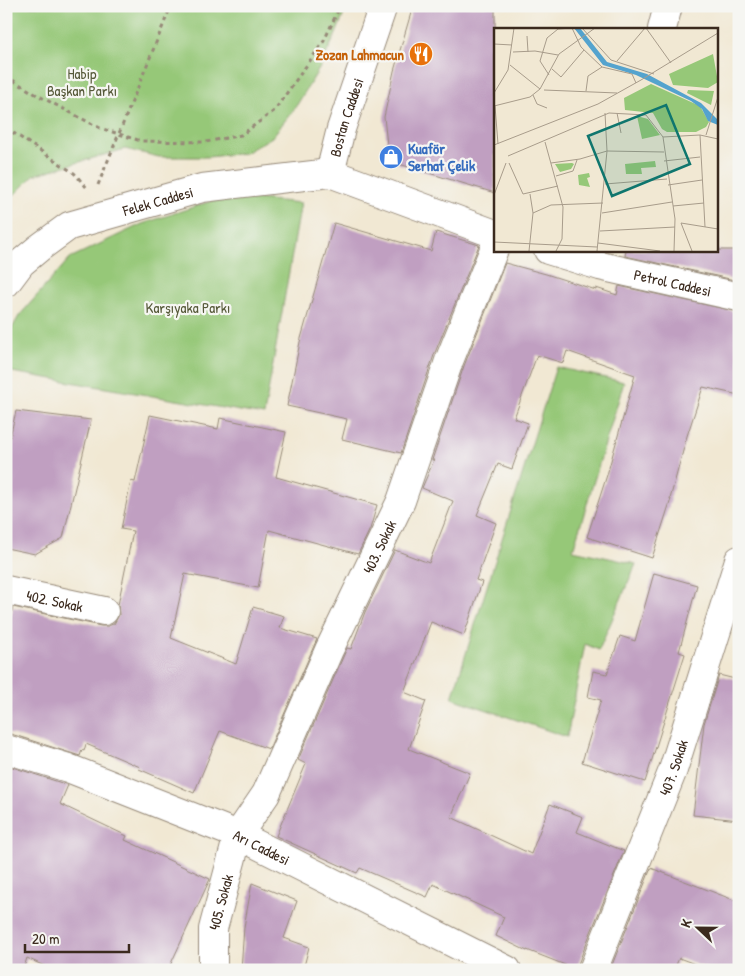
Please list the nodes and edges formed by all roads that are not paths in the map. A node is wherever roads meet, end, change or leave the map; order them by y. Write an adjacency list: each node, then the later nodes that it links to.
1 (383, 6): 4 (street, Bostan Caddesi)
2 (668, 6): 3 (street)
3 (662, 28)
4 (330, 173): 5 (street); 9 (street, Felek Caddesi)
5 (494, 234)
6 (494, 250): 15 (street, 403. Sokak)
7 (555, 251): 8 (street, Petrol Caddesi)
8 (602, 258): 10 (street, Petrol Caddesi)
9 (6, 282)
10 (739, 297)
11 (739, 560): 18 (street, 407. Sokak)
12 (6, 590): 13 (street, 402. Sokak)
13 (104, 610)
14 (6, 749): 15 (street, Arı Caddesi)
15 (238, 835): 16 (street, 405. Sokak); 17 (street, Arı Caddesi)
16 (213, 970)
17 (507, 970)
18 (593, 970)

